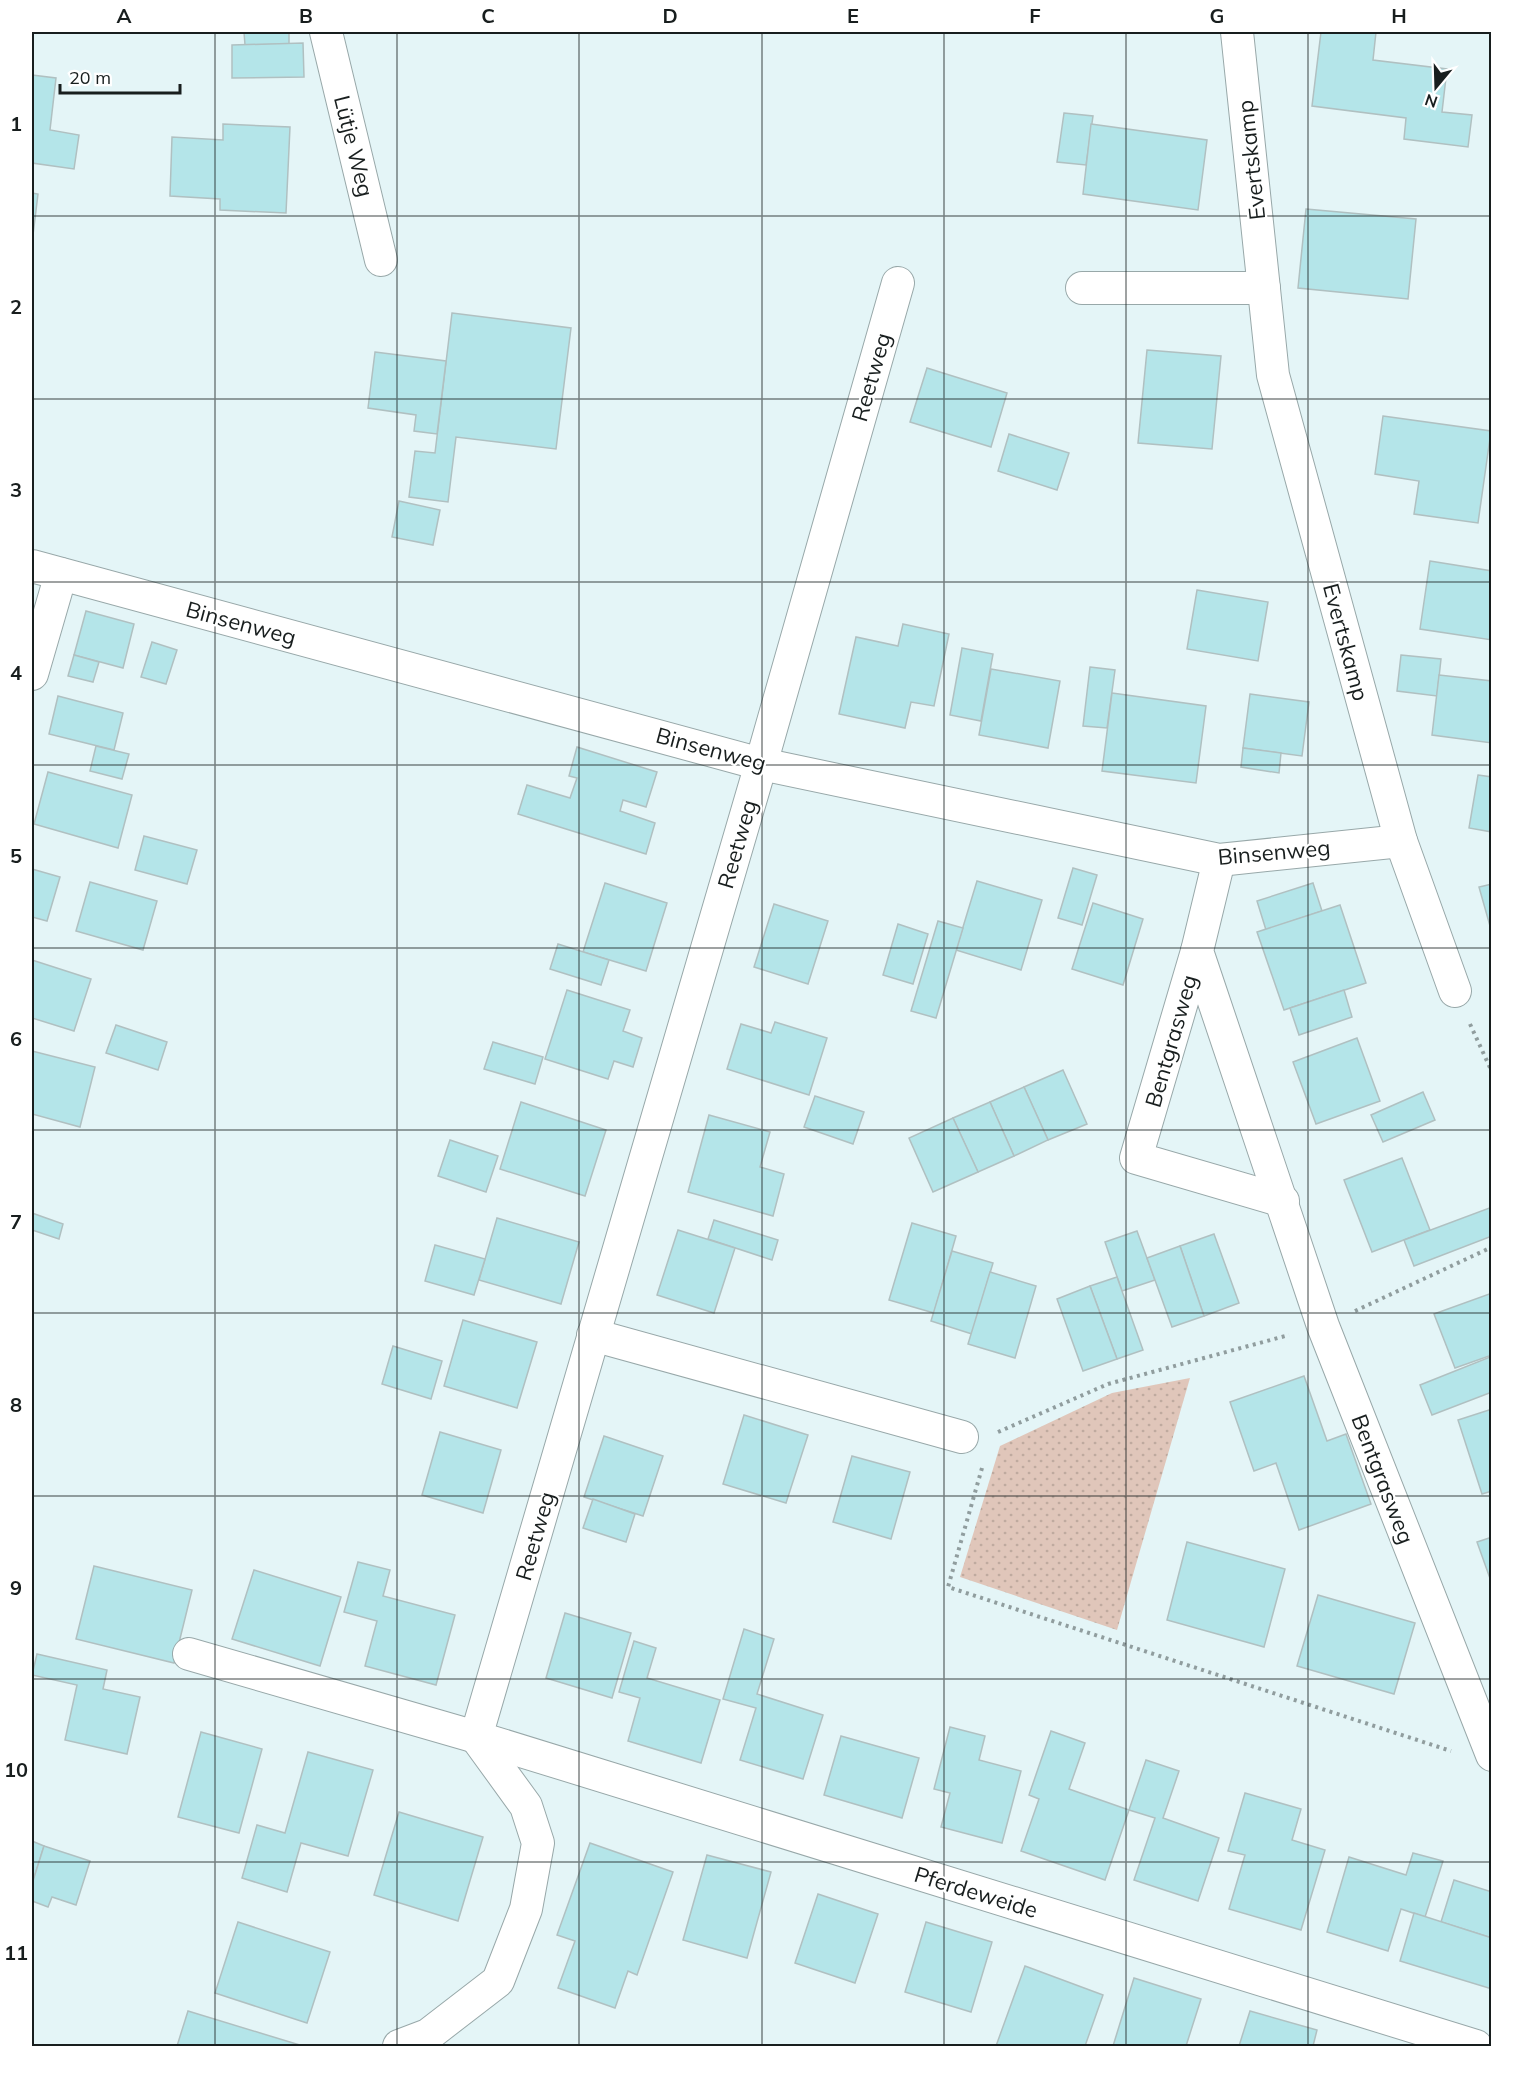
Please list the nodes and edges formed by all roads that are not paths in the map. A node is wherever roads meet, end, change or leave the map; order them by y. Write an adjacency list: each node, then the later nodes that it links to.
1 (326, 32): 3 (street, Lütje Weg)
2 (1237, 32): 6 (street, Evertskamp)
3 (381, 260)
4 (898, 283): 9 (street, Reetweg)
5 (1082, 288): 6 (street)
6 (1264, 288): 10 (street, Evertskamp)
7 (46, 570): 8 (street); 9 (street, Binsenweg)
8 (32, 674)
9 (761, 764): 11 (street, Binsenweg); 15 (street, Reetweg)
10 (1401, 841): 11 (street, Binsenweg); 13 (street, Evertskamp)
11 (1219, 860): 12 (street, Bentgrasweg)
12 (1197, 951): 14 (street, Bentgrasweg); 14 (street, Bentgrasweg)
13 (1455, 991)
14 (1283, 1201): 19 (street, Bentgrasweg)
15 (593, 1335): 16 (street); 18 (street, Reetweg)
16 (976, 1436)
17 (189, 1654): 18 (street)
18 (476, 1737): 20 (street); 21 (street, Pferdeweide)
19 (1491, 1755)
20 (399, 2046)
21 (1476, 2046)

